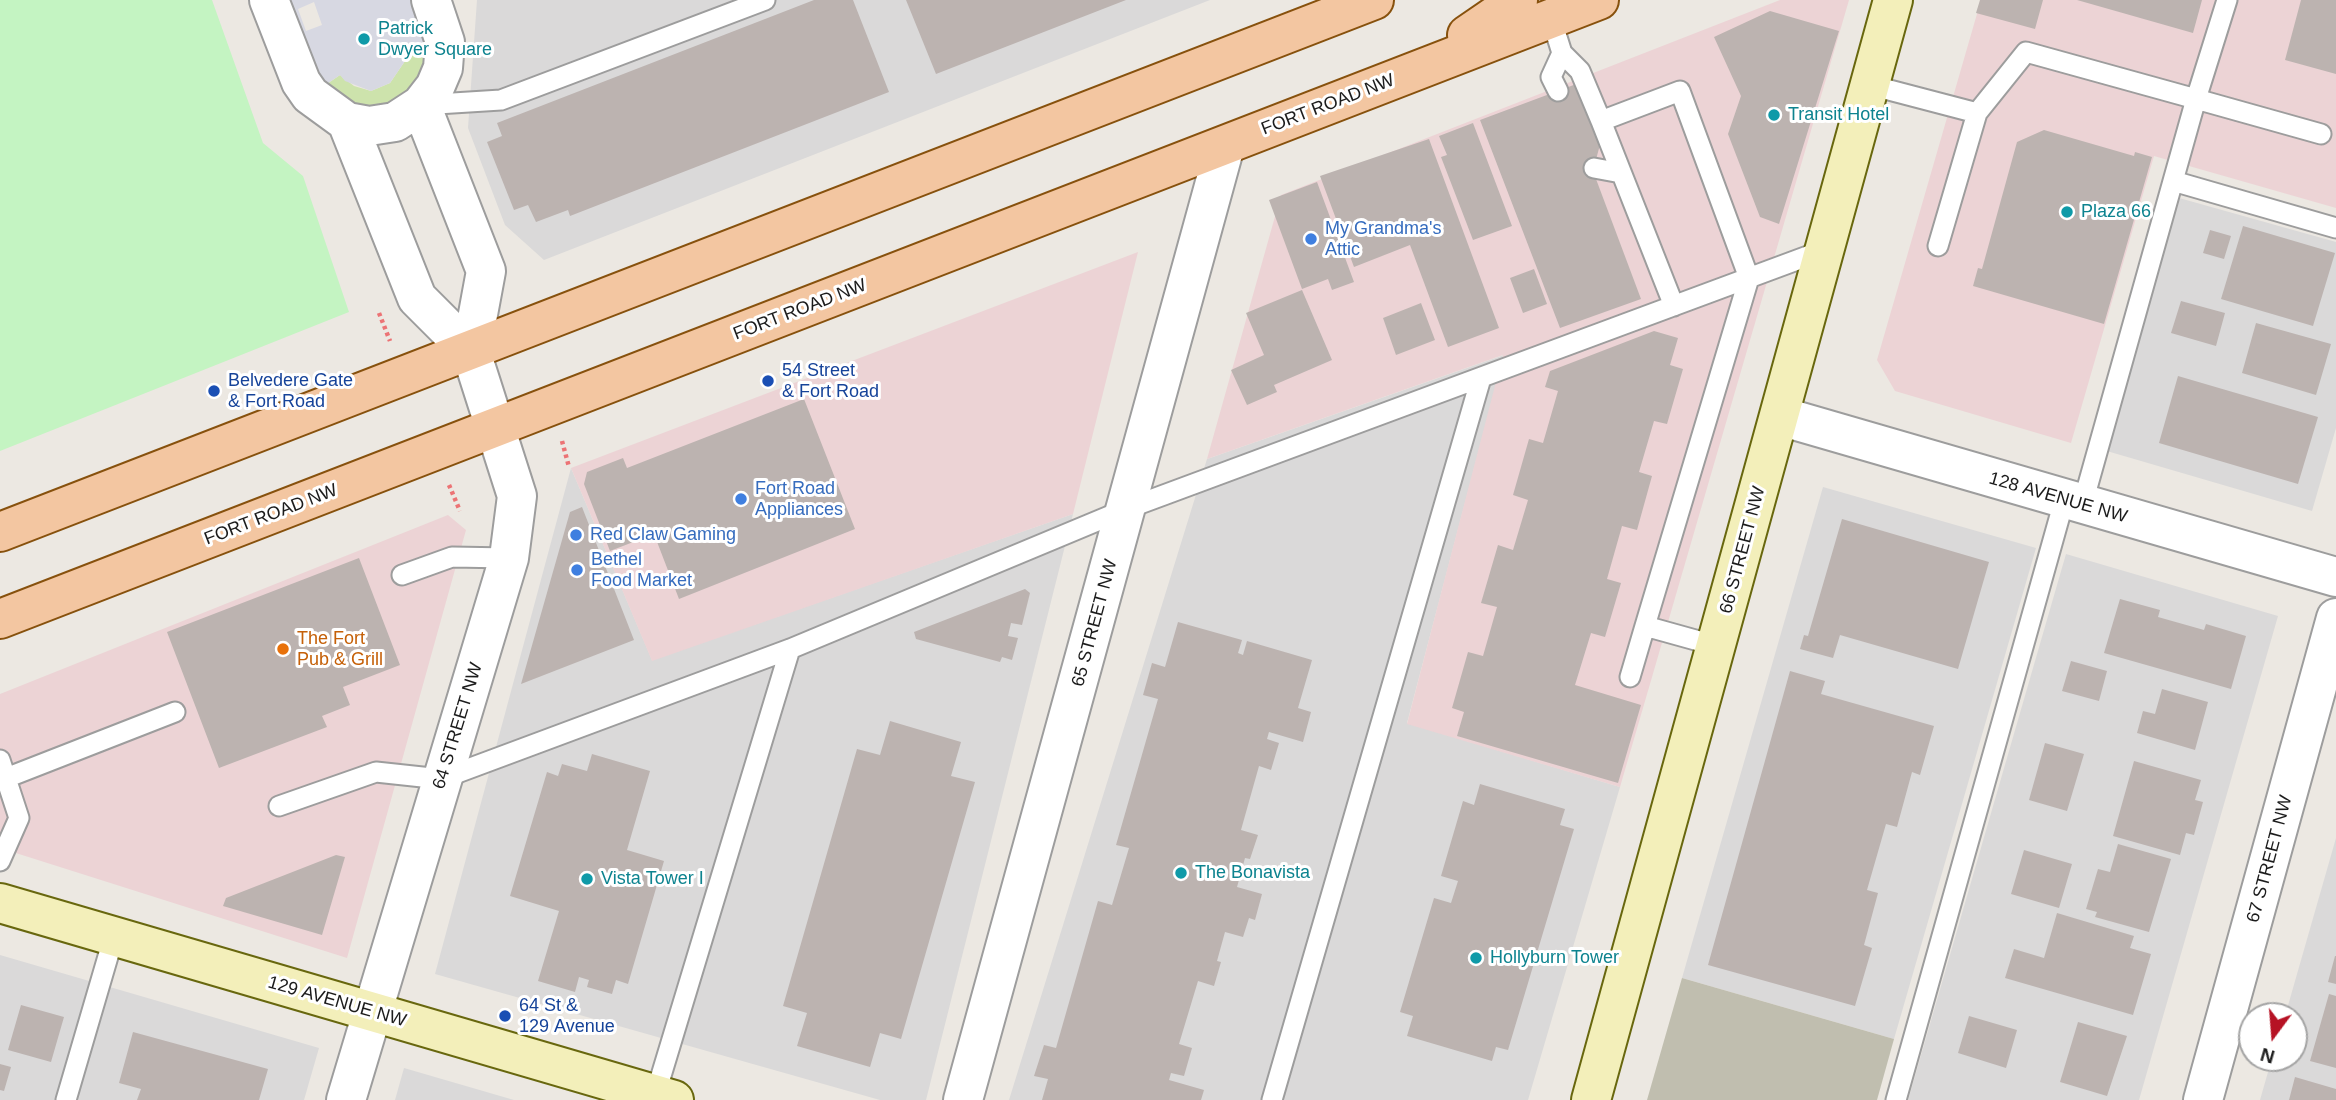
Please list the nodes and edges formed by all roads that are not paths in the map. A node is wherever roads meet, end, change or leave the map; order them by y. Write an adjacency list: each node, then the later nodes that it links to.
1 (269, 0): 17 (street)
2 (431, 0): 14 (street)
3 (765, 0): 14 (lane)
4 (1374, 0): 28 (main road)
5 (1518, 0): 10 (main road)
6 (1599, 0): 9 (main road, FORT ROAD NW)
7 (1893, 0): 11 (main road, 66 STREET NW)
8 (2227, 0): 13 (lane)
9 (1557, 36): 10 (main road, FORT ROAD NW); 12 (lane); 16 (lane)
10 (1410, 73): 19 (main road, FORT ROAD NW)
11 (1870, 85): 15 (lane); 25 (main road, 66 STREET NW)
12 (1558, 91)
13 (2196, 99): 15 (lane); 18 (lane); 22 (lane)
14 (421, 105): 17 (street); 28 (street)
15 (1977, 113): 24 (lane)
16 (1601, 121): 21 (lane); 26 (lane)
17 (347, 122): 28 (street)
18 (2321, 134)
19 (1225, 146): 31 (main road, FORT ROAD NW); 33 (street, 65 STREET NW)
20 (1594, 168): 21 (lane)
21 (1622, 173): 27 (lane)
22 (2173, 181): 23 (lane); 32 (lane)
23 (2336, 228)
24 (1938, 246)
25 (1825, 249): 26 (lane); 30 (main road, 66 STREET NW)
26 (1749, 278): 27 (lane); 40 (lane)
27 (1674, 306): 29 (lane)
28 (471, 352): 31 (street, 64 STREET NW); 34 (main road)
29 (1481, 378): 33 (lane); 56 (lane)
30 (1780, 416): 32 (street, 128 AVENUE NW); 41 (main road, 66 STREET NW)
31 (496, 428): 35 (street, 64 STREET NW); 39 (main road, FORT ROAD NW)
32 (2073, 503): 37 (street, 128 AVENUE NW); 58 (lane)
33 (1126, 509): 42 (lane); 55 (street, 65 STREET NW)
34 (0, 533)
35 (509, 558): 36 (lane); 46 (street, 64 STREET NW)
36 (402, 575)
37 (2336, 578)
38 (2336, 618): 59 (street, 67 STREET NW)
39 (0, 619)
40 (1645, 626): 41 (lane); 43 (lane)
41 (1717, 646): 57 (main road, 66 STREET NW)
42 (790, 649): 46 (lane); 52 (lane)
43 (1630, 677)
44 (175, 712): 45 (lane)
45 (3, 769): 48 (lane)
46 (441, 779): 47 (lane); 51 (street, 64 STREET NW)
47 (279, 806)
48 (0, 861)
49 (0, 903): 50 (main road, 129 AVENUE NW)
50 (114, 936): 51 (main road, 129 AVENUE NW); 53 (lane)
51 (372, 1012): 52 (main road, 129 AVENUE NW); 54 (street, 64 STREET NW)
52 (661, 1098)
53 (66, 1100)
54 (346, 1100)
55 (963, 1100)
56 (1272, 1100)
57 (1591, 1100)
58 (1896, 1100)
59 (2203, 1100)

